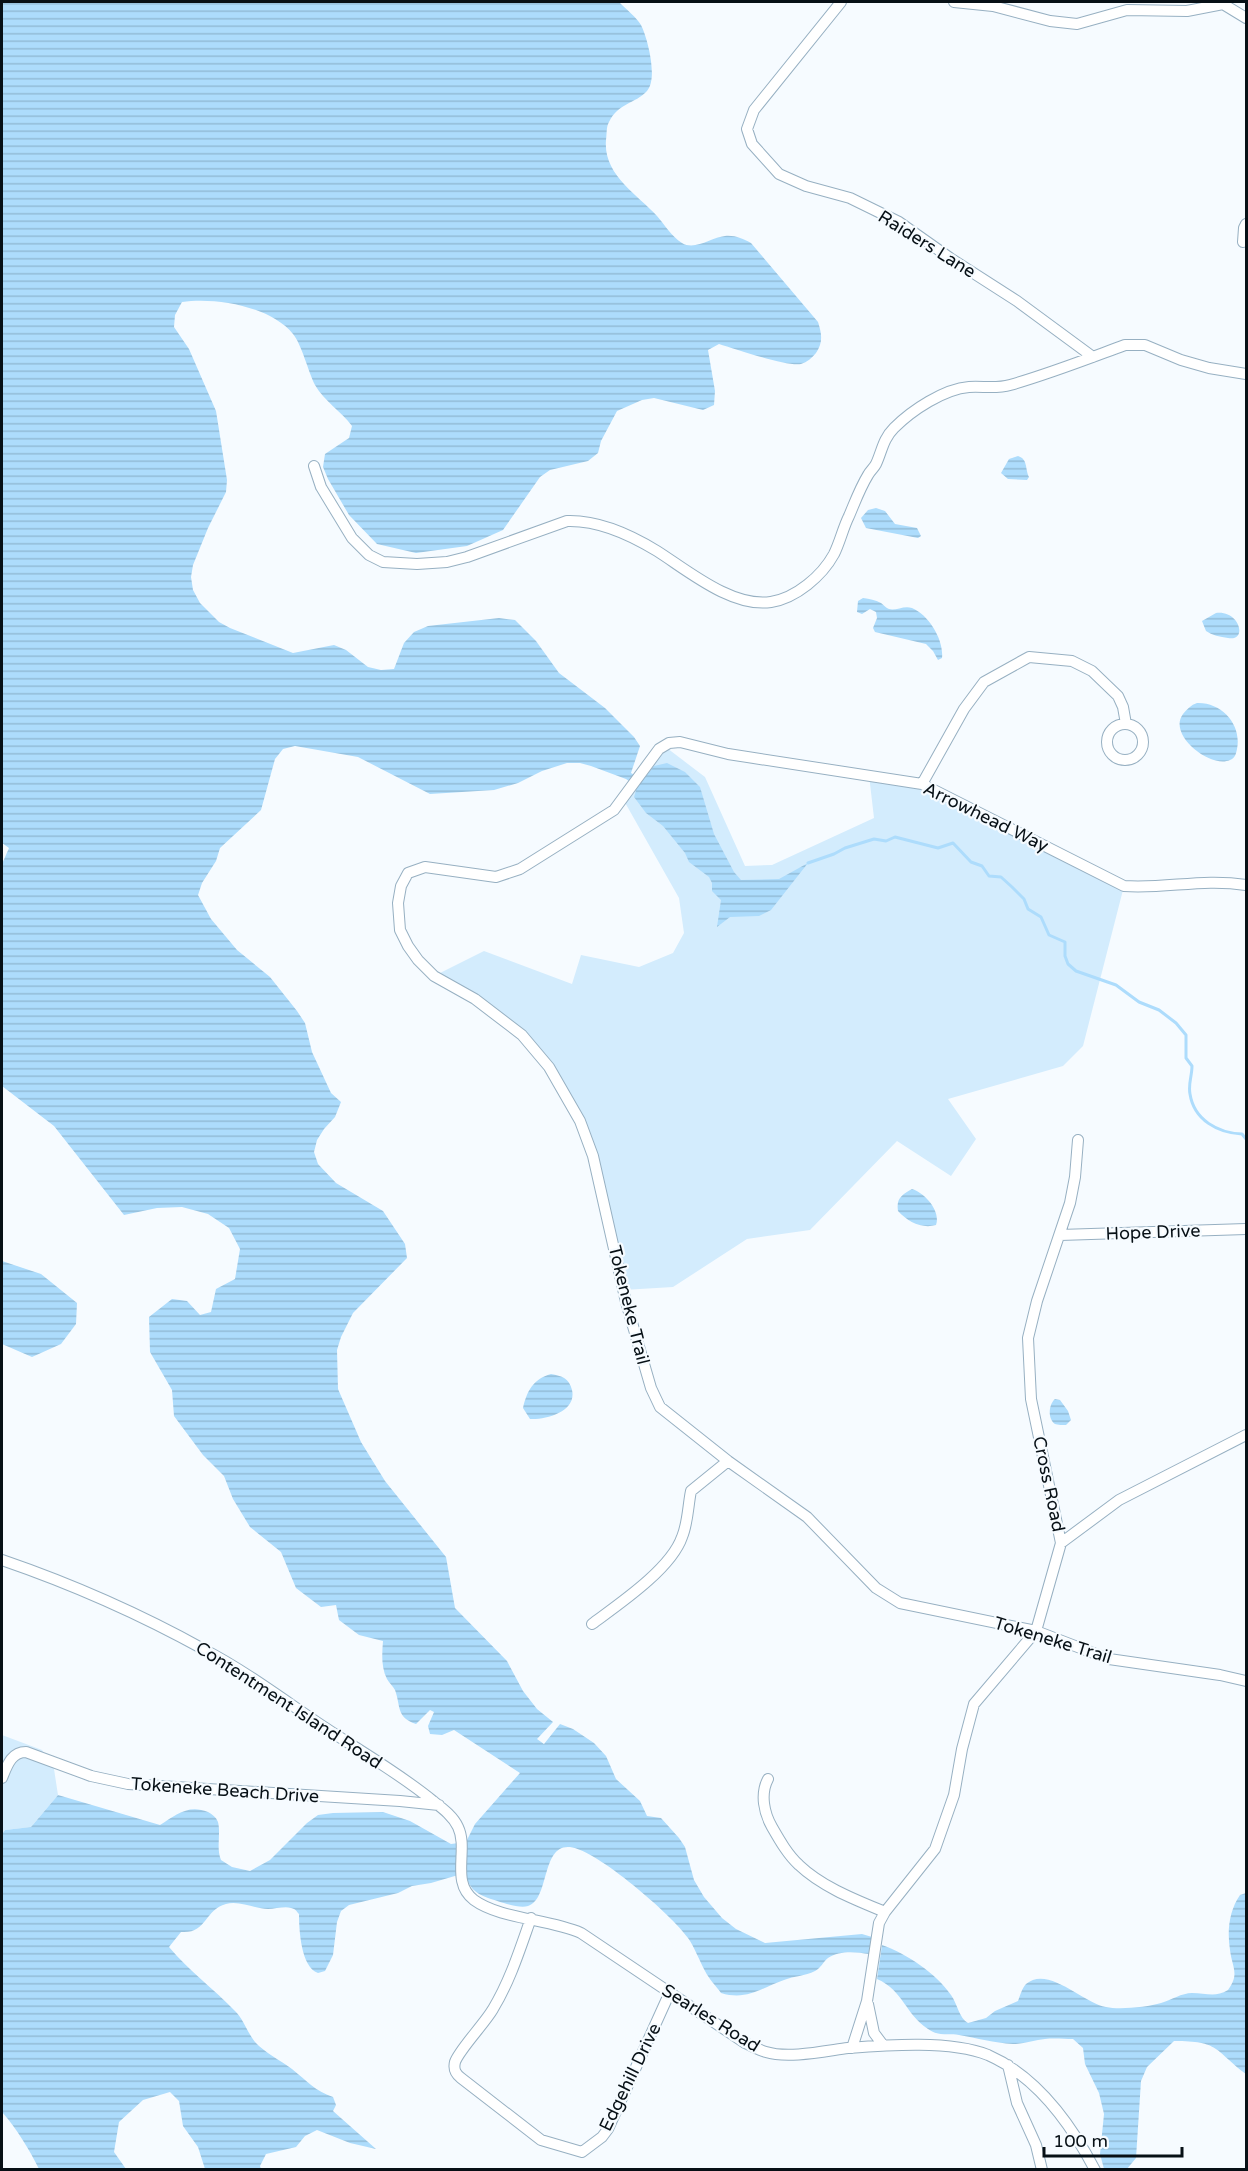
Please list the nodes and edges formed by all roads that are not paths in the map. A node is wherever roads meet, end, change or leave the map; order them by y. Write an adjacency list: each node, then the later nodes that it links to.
1 (841, 2): 7 (street, Raiders Lane)
2 (954, 2): 3 (street)
3 (1223, 3): 4 (street)
4 (1246, 18)
5 (1246, 224): 6 (street)
6 (1243, 242)
7 (1093, 357): 8 (street); 9 (street)
8 (1246, 374)
9 (314, 466)
10 (1126, 724): 11 (street)
11 (922, 784): 12 (street, Arrowhead Way); 13 (street, Arrowhead Way)
12 (632, 785): 18 (street, Tokeneke Trail)
13 (1246, 885)
14 (1078, 1140): 16 (street, Cross Road)
15 (1246, 1229): 16 (street, Hope Drive)
16 (1060, 1235): 19 (street, Cross Road)
17 (1246, 1435): 19 (street)
18 (728, 1461): 21 (street); 22 (street, Tokeneke Trail)
19 (1061, 1543): 22 (street, Cross Road)
20 (2, 1560): 26 (street, Contentment Island Road)
21 (592, 1624)
22 (1036, 1631): 23 (street, Tokeneke Trail); 28 (street, Cross Road)
23 (1246, 1681)
24 (2, 1778): 26 (street, Tokeneke Beach Drive)
25 (768, 1779): 28 (street)
26 (438, 1805): 27 (street, Contentment Island Road)
27 (460, 1832): 29 (street, Searles Road)
28 (885, 1912): 31 (street, Cross Road)
29 (531, 1918): 30 (street, Searles Road); 30 (street, Edgehill Drive)
30 (670, 1992): 33 (street, Searles Road)
31 (867, 2001): 32 (street, Cross Road); 33 (street, Cross Road)
32 (884, 2045): 33 (street, Searles Road); 34 (street, Searles Road)
33 (852, 2048)
34 (1008, 2065): 35 (street); 36 (street, Searles Road)
35 (1042, 2169)
36 (1095, 2169)

